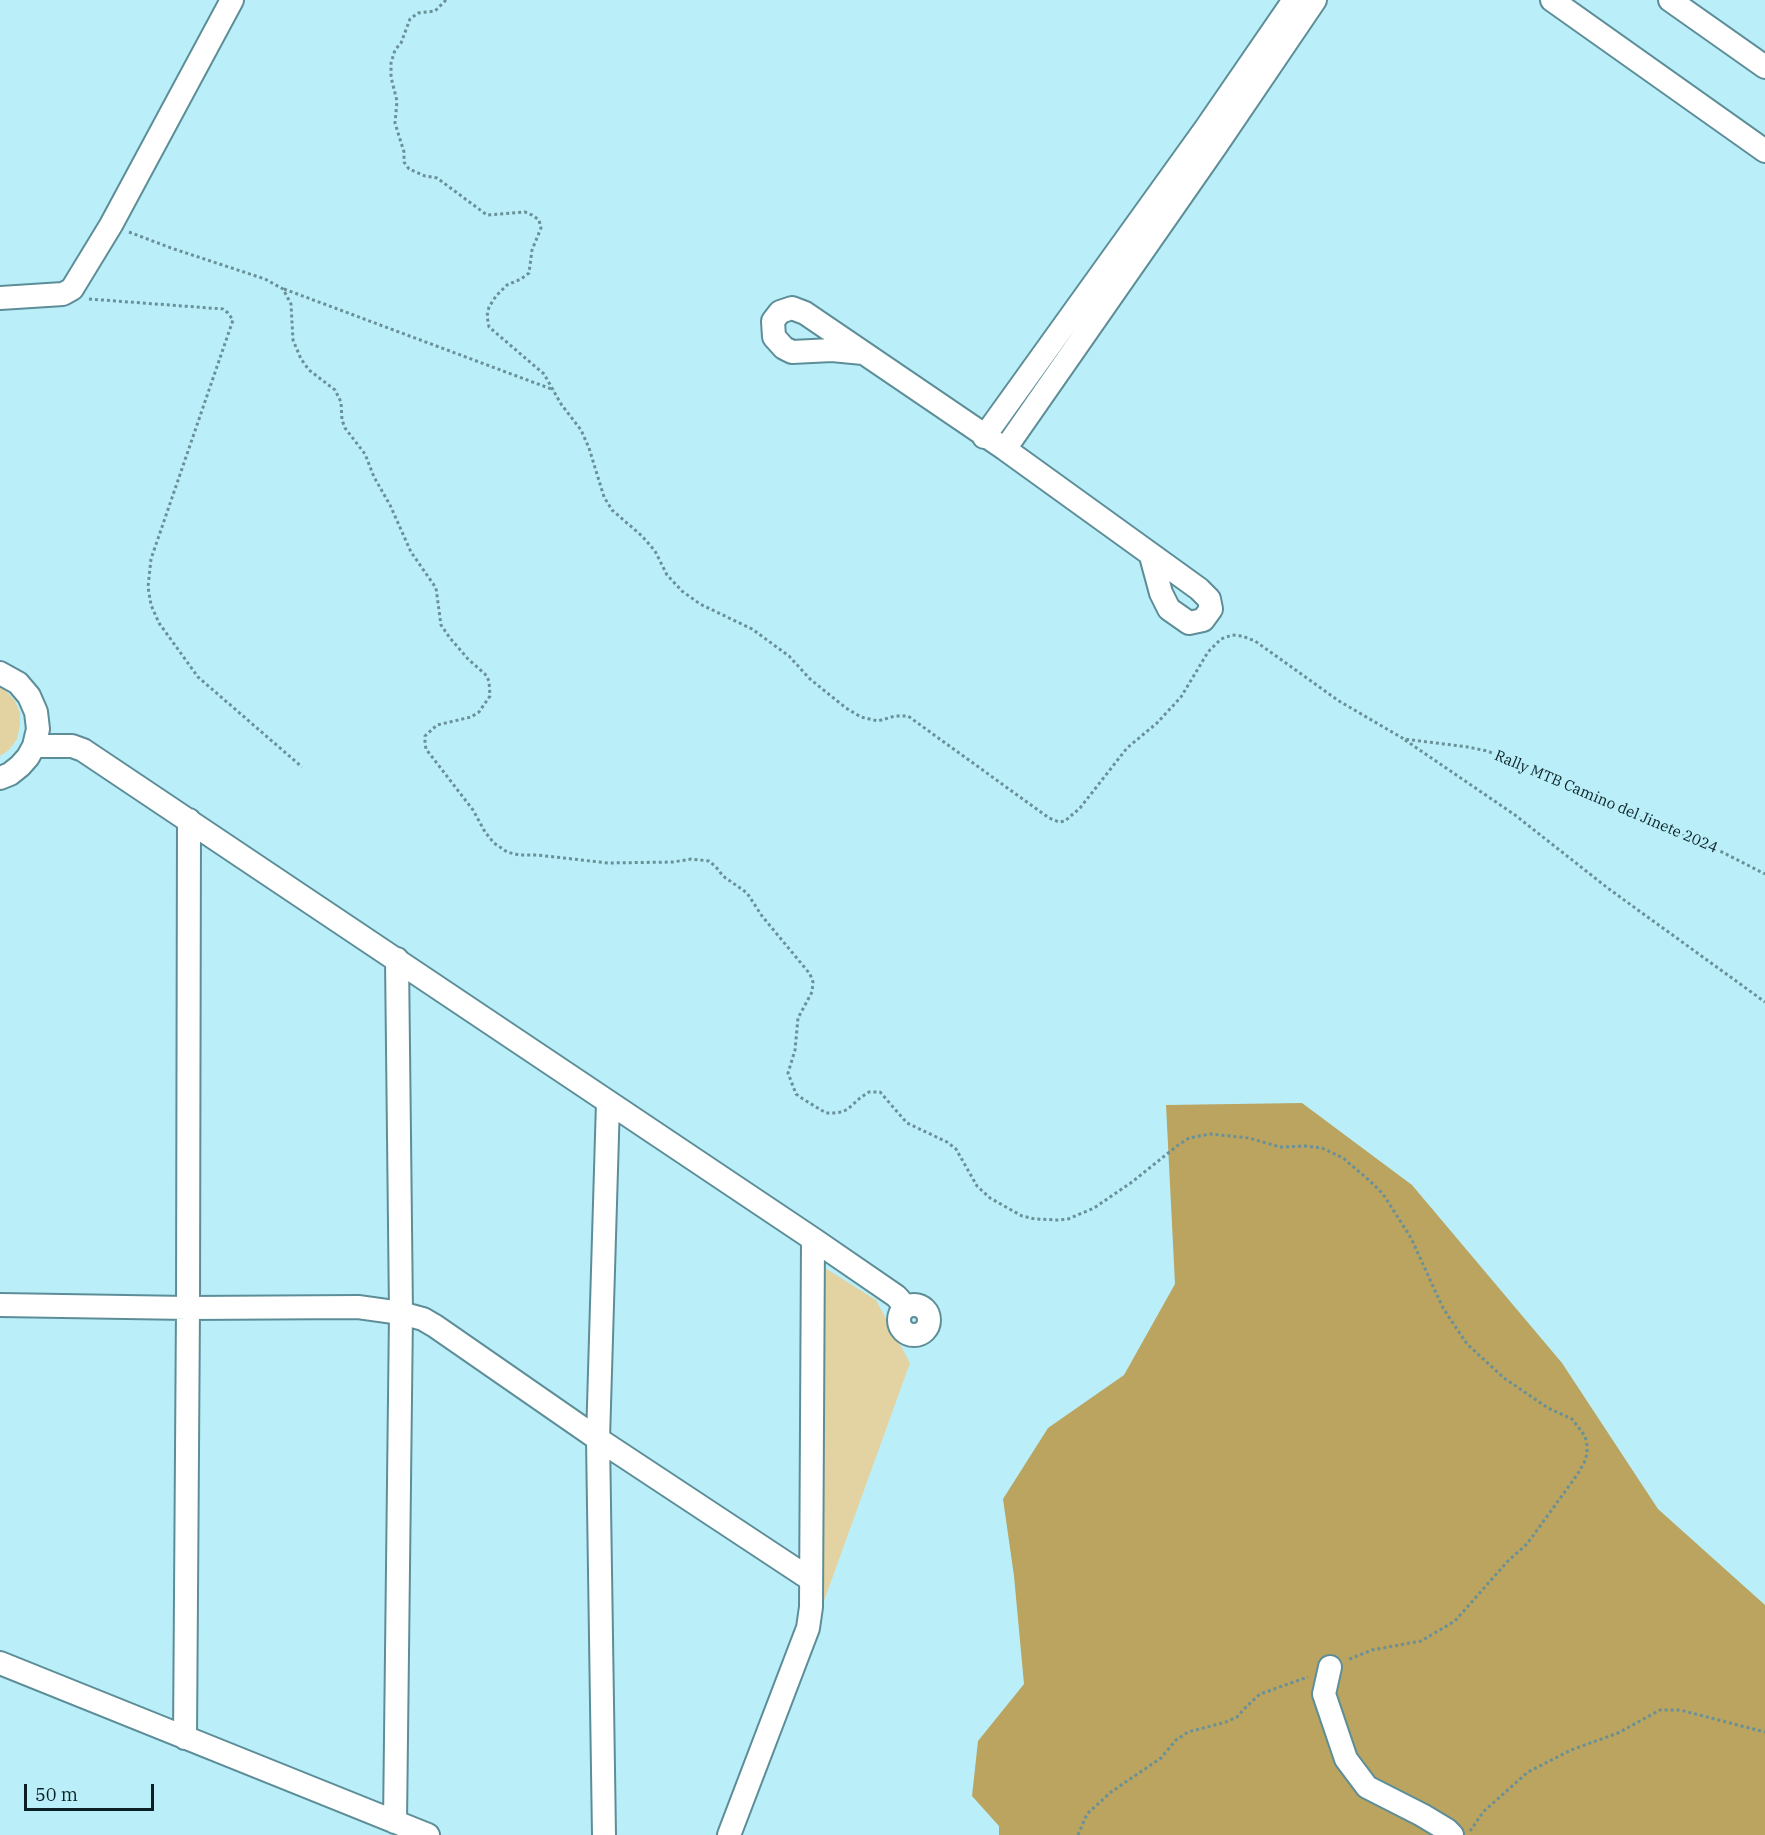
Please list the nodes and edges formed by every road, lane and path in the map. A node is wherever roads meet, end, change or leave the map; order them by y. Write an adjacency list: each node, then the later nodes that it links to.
1 (232, 0): 9 (street)
2 (446, 0): 14 (path, Rally MTB Camino del Jinete 2024)
3 (1294, 0): 15 (street)
4 (1315, 0): 16 (street)
5 (1552, 0): 8 (street)
6 (1670, 0): 7 (street)
7 (1765, 67)
8 (1765, 151)
9 (111, 225): 10 (path); 11 (street)
10 (283, 289): 14 (path); 36 (path)
11 (63, 294): 12 (street); 21 (path)
12 (0, 298)
13 (863, 352): 15 (street)
14 (554, 390): 19 (path, Rally MTB Camino del Jinete 2024)
15 (984, 437): 16 (street)
16 (1005, 449): 17 (street)
17 (1152, 556)
18 (0, 672): 20 (street)
19 (1404, 739): 24 (path, Rally MTB Camino del Jinete 2024); 26 (path)
20 (34, 746): 22 (street); 23 (street)
21 (302, 767)
22 (0, 778)
23 (189, 820): 25 (street); 31 (street)
24 (1765, 874)
25 (397, 959): 27 (street); 32 (street)
26 (1765, 1002)
27 (608, 1102): 28 (street); 33 (street)
28 (813, 1239): 30 (street); 34 (street)
29 (0, 1305): 31 (street)
30 (906, 1307)
31 (188, 1308): 32 (street); 38 (street)
32 (401, 1313): 33 (street); 39 (street)
33 (598, 1439): 34 (street); 41 (street)
34 (810, 1579): 42 (street)
35 (0, 1663): 38 (street)
36 (1330, 1667): 43 (path); 44 (street)
37 (1765, 1732): 45 (path)
38 (185, 1738): 39 (street)
39 (395, 1822): 40 (street)
40 (428, 1835)
41 (604, 1835)
42 (729, 1835)
43 (1078, 1835)
44 (1452, 1835)
45 (1467, 1835)

